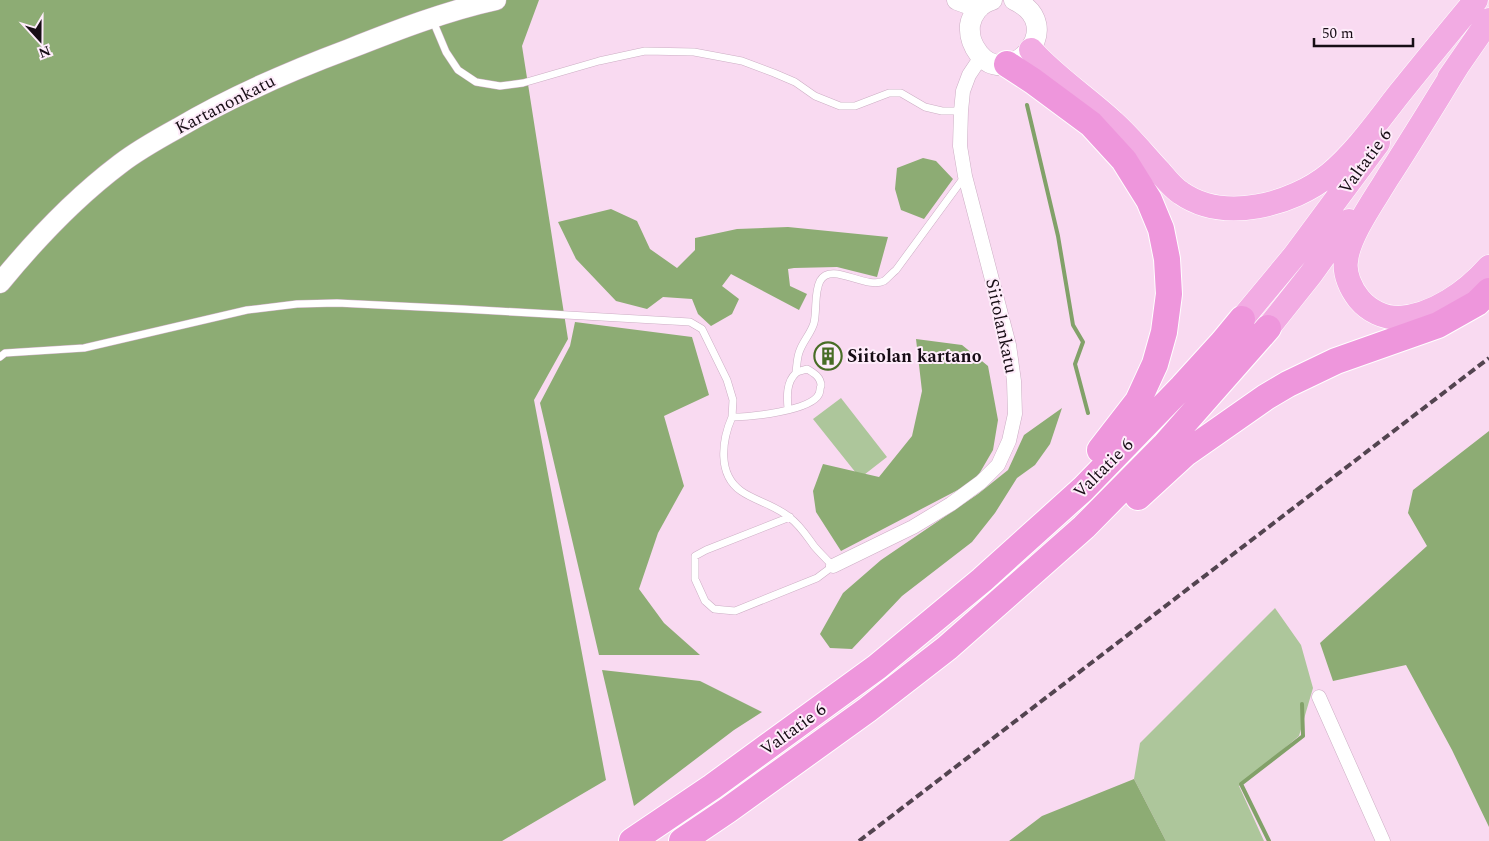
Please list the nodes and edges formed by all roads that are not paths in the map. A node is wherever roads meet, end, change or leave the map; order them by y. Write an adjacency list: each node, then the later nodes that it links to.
1 (496, 0): 7 (main road, Kartanonkatu)
2 (957, 0): 5 (main road)
3 (1014, 0): 6 (main road)
4 (1477, 0): 9 (highway); 18 (highway, Valtatie 6)
5 (985, 4): 10 (main road)
6 (1036, 6): 9 (main road)
7 (432, 18): 13 (lane); 16 (main road, Kartanonkatu)
8 (1489, 20): 12 (highway, Valtatie 6)
9 (1031, 50): 11 (main road)
10 (981, 56): 11 (main road); 13 (street, Siitolankatu)
11 (1007, 64): 27 (highway)
12 (1458, 65): 15 (highway); 19 (highway, Valtatie 6)
13 (961, 111): 14 (street, Siitolankatu)
14 (965, 176): 21 (lane); 25 (street, Siitolankatu)
15 (1489, 267)
16 (0, 283)
17 (1489, 291): 26 (highway)
18 (1242, 319): 27 (highway, Valtatie 6)
19 (1268, 328): 26 (highway, Valtatie 6)
20 (0, 357): 23 (lane)
21 (796, 372): 22 (lane); 22 (lane)
22 (788, 409): 23 (lane)
23 (732, 416): 24 (lane)
24 (790, 517): 25 (lane); 25 (lane)
25 (832, 566)
26 (1030, 575): 30 (highway, Valtatie 6)
27 (878, 667): 29 (highway, Valtatie 6)
28 (1319, 697): 31 (street)
29 (632, 841)
30 (682, 841)
31 (1383, 841)

